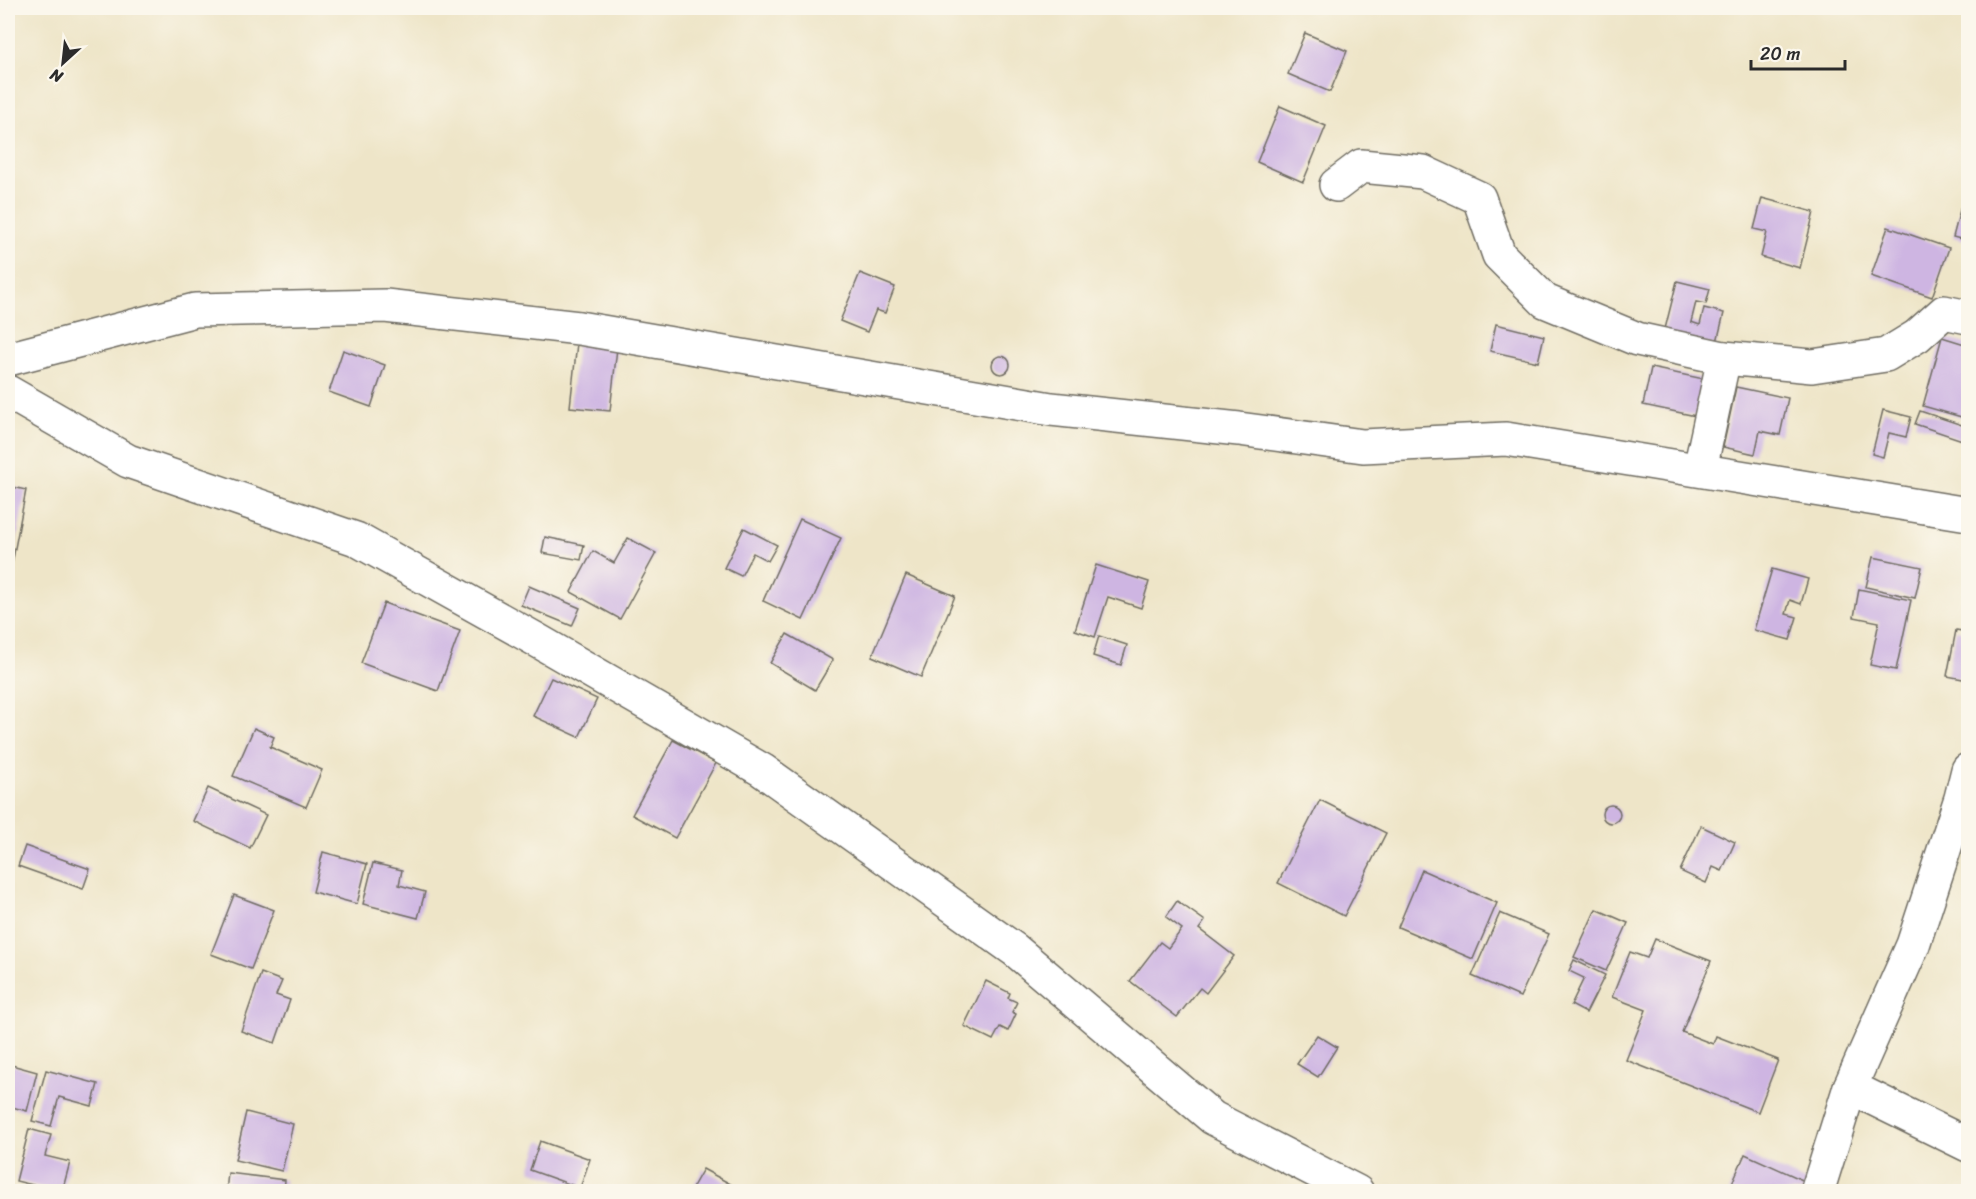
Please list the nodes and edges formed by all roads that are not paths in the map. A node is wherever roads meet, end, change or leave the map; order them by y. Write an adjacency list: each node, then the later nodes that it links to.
1 (1336, 184): 3 (street)
2 (1968, 317): 3 (street)
3 (1724, 358): 6 (street)
4 (8, 359): 6 (street)
5 (8, 392): 11 (street)
6 (1700, 469): 7 (street)
7 (1968, 514)
8 (1968, 770): 9 (street)
9 (1850, 1087): 10 (street); 12 (street)
10 (1968, 1145)
11 (1357, 1191)
12 (1816, 1191)

